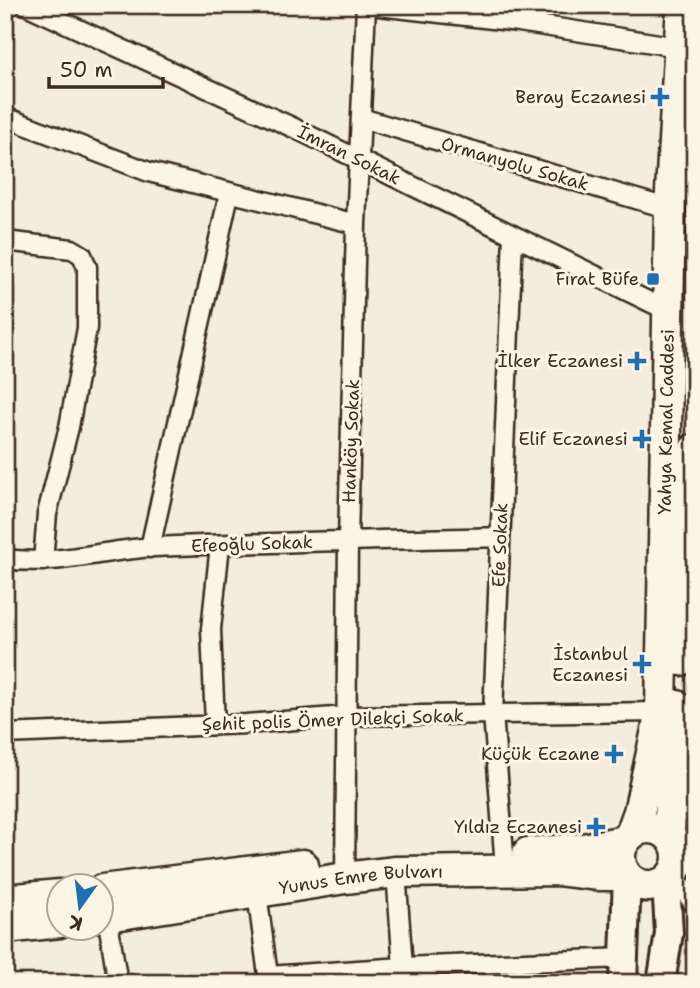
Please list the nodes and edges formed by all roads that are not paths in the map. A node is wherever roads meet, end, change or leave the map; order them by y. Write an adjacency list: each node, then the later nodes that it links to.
1 (26, 5): 7 (street, İmran Sokak)
2 (368, 5): 4 (street); 6 (street, Hanköy Sokak)
3 (682, 5): 4 (main road, Yahya Kemal Caddesi)
4 (678, 47): 9 (main road, Yahya Kemal Caddesi)
5 (5, 117): 8 (street)
6 (361, 118): 7 (street, Hanköy Sokak); 9 (street, Ormanyolu Sokak)
7 (360, 160): 10 (street, Hanköy Sokak); 11 (street, İmran Sokak)
8 (229, 194): 10 (street); 18 (street)
9 (670, 209): 13 (main road, Yahya Kemal Caddesi)
10 (356, 224): 16 (street, Hanköy Sokak)
11 (513, 235): 13 (street, İmran Sokak); 15 (street, Efe Sokak)
12 (5, 242): 20 (street)
13 (668, 311): 21 (main road, Yahya Kemal Caddesi)
14 (695, 449): 28 (main road, Yahya Kemal Caddesi)
15 (500, 537): 16 (street, Efeoğlu Sokak); 22 (street, Efe Sokak)
16 (348, 541): 17 (street, Efeoğlu Sokak); 23 (street, Hanköy Sokak)
17 (220, 545): 18 (street, Efeoğlu Sokak); 24 (street)
18 (149, 548): 20 (street, Efeoğlu Sokak)
19 (5, 559): 20 (street, Efeoğlu Sokak)
20 (43, 561)
21 (661, 712): 22 (street, Şehit polis Ömer Dilekçi Sokak); 26 (main road, Yahya Kemal Caddesi)
22 (493, 714): 23 (street, Şehit polis Ömer Dilekçi Sokak); 27 (street, Efe Sokak)
23 (346, 716): 24 (street, Şehit polis Ömer Dilekçi Sokak); 29 (street, Hanköy Sokak)
24 (215, 725): 25 (street, Şehit polis Ömer Dilekçi Sokak)
25 (5, 734)
26 (628, 838): 27 (main road, Yunus Emre Bulvarı); 28 (main road); 31 (main road)
27 (504, 854): 29 (main road, Yunus Emre Bulvarı)
28 (676, 859): 31 (main road); 35 (street); 45 (main road)
29 (345, 869): 30 (main road, Yunus Emre Bulvarı); 32 (main road, Yunus Emre Bulvarı); 36 (main road, Yunus Emre Bulvarı)
30 (396, 872): 31 (main road, Yunus Emre Bulvarı); 41 (street)
31 (626, 876): 42 (main road)
32 (257, 893): 37 (main road, Yunus Emre Bulvarı); 43 (street)
33 (46, 896): 34 (main road)
34 (5, 900)
35 (695, 905)
36 (116, 906)
37 (116, 907)
38 (46, 924): 39 (main road)
39 (5, 929)
40 (110, 942): 44 (street)
41 (403, 967): 42 (street); 43 (street)
42 (624, 970)
43 (269, 980)
44 (118, 983)
45 (661, 983)

